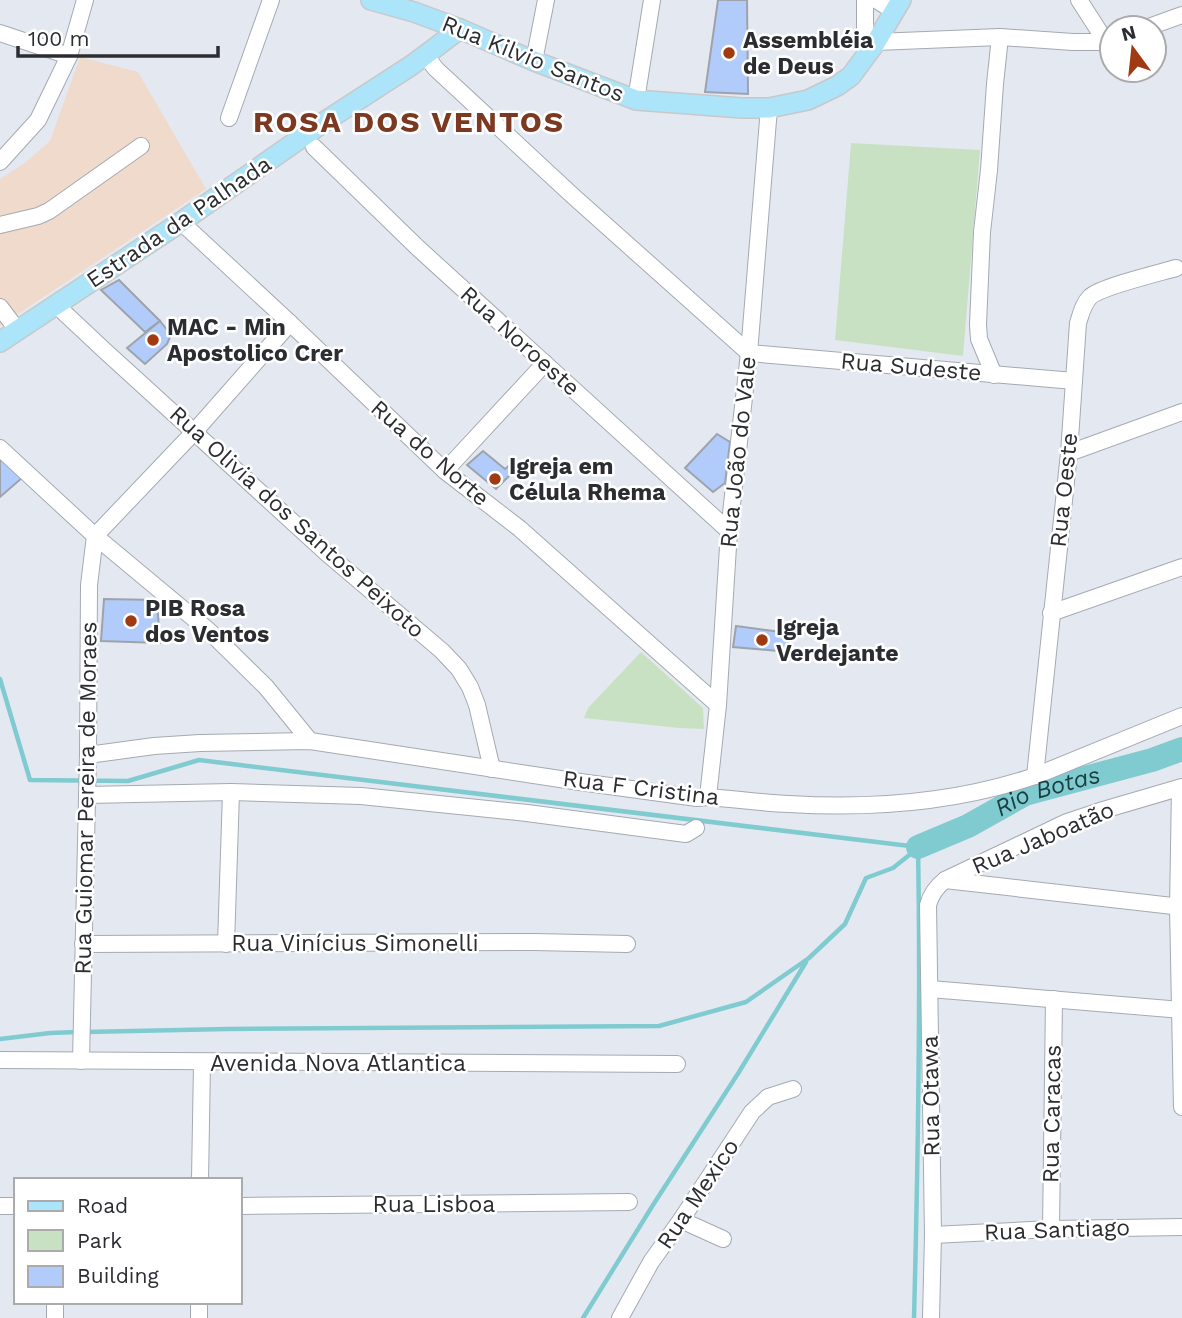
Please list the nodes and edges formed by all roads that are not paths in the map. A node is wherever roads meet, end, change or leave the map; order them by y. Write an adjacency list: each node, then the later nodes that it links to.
1 (85, 0): 18 (street)
2 (271, 0): 22 (street)
3 (372, 0): 9 (main road, Rua Kilvio Santos)
4 (546, 0): 19 (street)
5 (652, 0): 20 (street)
6 (864, 0): 16 (street)
7 (876, 0): 10 (street)
8 (1079, 0): 11 (street)
9 (415, 6): 12 (main road, Rua Kilvio Santos)
10 (897, 6): 16 (main road, Rua Kilvio Santos)
11 (1098, 26)
12 (460, 29): 17 (main road, Estrada da Palhada); 19 (main road, Rua Kilvio Santos)
13 (0, 33): 18 (street)
14 (1000, 37): 15 (street); 16 (street); 33 (street)
15 (1098, 41)
16 (871, 49): 21 (main road, Rua Kilvio Santos)
17 (425, 55): 26 (main road, Estrada da Palhada); 35 (street)
18 (69, 56): 25 (street)
19 (534, 61): 20 (main road, Rua Kilvio Santos)
20 (636, 100): 21 (main road, Rua Kilvio Santos)
21 (768, 108): 35 (street, Rua João do Vale)
22 (229, 118)
23 (141, 146): 27 (street)
24 (314, 147): 36 (street, Rua Noroeste)
25 (0, 162)
26 (180, 222): 29 (main road, Estrada da Palhada); 31 (street, Rua do Norte)
27 (0, 225)
28 (1176, 268): 39 (street, Rua Oeste)
29 (56, 305): 32 (main road, Estrada da Palhada); 41 (street, Rua Olivia dos Santos Peixoto)
30 (0, 307): 32 (street)
31 (290, 323): 41 (street); 44 (street, Rua do Norte)
32 (18, 331): 34 (main road, Estrada da Palhada)
33 (979, 339): 37 (street); 38 (street)
34 (0, 342)
35 (749, 353): 37 (street, Rua Sudeste); 45 (street, Rua João do Vale)
36 (545, 363): 44 (street); 45 (street, Rua Noroeste)
37 (969, 372): 38 (street, Rua Sudeste)
38 (994, 375): 39 (street, Rua Sudeste)
39 (1074, 381): 43 (street, Rua Oeste)
40 (1182, 412): 43 (street)
41 (195, 431): 46 (street); 53 (street, Rua Olivia dos Santos Peixoto)
42 (0, 448): 46 (street)
43 (1069, 453): 48 (street, Rua Oeste)
44 (445, 471): 49 (street, Rua do Norte)
45 (729, 531): 49 (street, Rua João do Vale)
46 (95, 537): 51 (street); 52 (street, Rua Guiomar Pereira de Moraes)
47 (1182, 567): 48 (street)
48 (1051, 612): 54 (street, Rua Oeste)
49 (718, 705): 58 (street, Rua João do Vale)
50 (1182, 716): 54 (street, Rua F Cristina)
51 (310, 741): 52 (street, Rua F Cristina); 53 (street, Rua F Cristina)
52 (88, 759): 56 (street, Rua Guiomar Pereira de Moraes)
53 (492, 769): 58 (street, Rua F Cristina)
54 (1035, 776): 58 (street, Rua F Cristina)
55 (1181, 788): 59 (street); 61 (street, Rua Jaboatão)
56 (87, 792): 57 (street, Rua F Cristina); 63 (street, Rua Guiomar Pereira de Moraes)
57 (231, 792): 60 (street, Rua F Cristina); 64 (street)
58 (708, 797)
59 (1181, 808): 62 (street)
60 (696, 828)
61 (945, 880): 62 (street); 66 (street, Rua Otawa)
62 (1180, 907): 68 (street)
63 (83, 944): 64 (street, Rua Vinícius Simonelli); 69 (street, Rua Guiomar Pereira de Moraes)
64 (226, 944): 65 (street, Rua Vinícius Simonelli)
65 (627, 944)
66 (930, 989): 67 (street); 81 (street, Rua Otawa)
67 (1054, 999): 68 (street); 80 (street, Rua Caracas)
68 (1181, 1010): 74 (street)
69 (81, 1053): 70 (street, Avenida Nova Atlantica); 71 (street, Avenida Nova Atlantica)
70 (0, 1060)
71 (202, 1062): 72 (street, Avenida Nova Atlantica); 75 (street)
72 (677, 1064)
73 (793, 1089): 78 (street, Rua Mexico)
74 (1182, 1107)
75 (200, 1178)
76 (629, 1202): 77 (street, Rua Lisboa)
77 (242, 1206)
78 (681, 1220): 82 (street); 83 (street, Rua Mexico)
79 (1182, 1227): 80 (street, Rua Santiago)
80 (1051, 1229): 81 (street, Rua Santiago)
81 (933, 1235): 84 (street, Rua Otawa)
82 (723, 1239)
83 (620, 1318)
84 (931, 1318)

